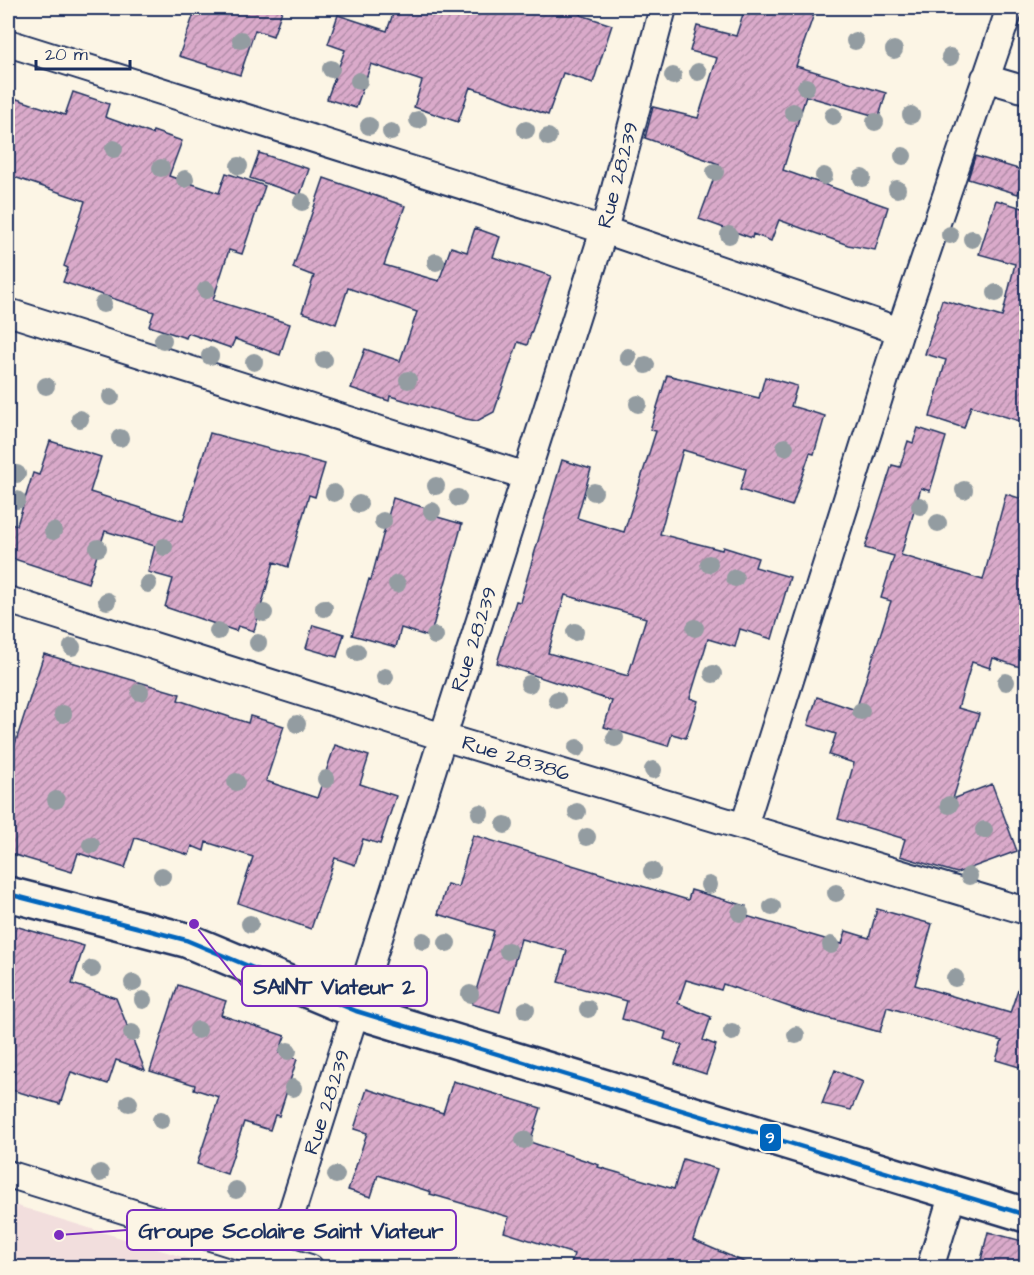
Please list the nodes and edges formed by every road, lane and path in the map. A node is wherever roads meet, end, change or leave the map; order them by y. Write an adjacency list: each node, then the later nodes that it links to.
1 (663, 8): 6 (street, Rue 28.239)
2 (1010, 8): 4 (street)
3 (8, 43): 6 (street)
4 (985, 78): 5 (street); 8 (street)
5 (1026, 90)
6 (604, 230): 8 (street); 9 (street, Rue 28.239)
7 (8, 312): 9 (street)
8 (900, 332): 12 (street)
9 (526, 476): 11 (street, Rue 28.239)
10 (8, 600): 11 (street, Rue 28.386)
11 (443, 737): 12 (street, Rue 28.386); 15 (street, Rue 28.239)
12 (744, 826): 14 (street, Rue 28.386)
13 (8, 894): 15 (street)
14 (1026, 911)
15 (356, 1011): 17 (street); 19 (street, Rue 28.239)
16 (8, 1174): 19 (street)
17 (953, 1194): 18 (street); 21 (street)
18 (1026, 1215)
19 (276, 1262): 20 (street)
20 (310, 1268)
21 (930, 1268)

